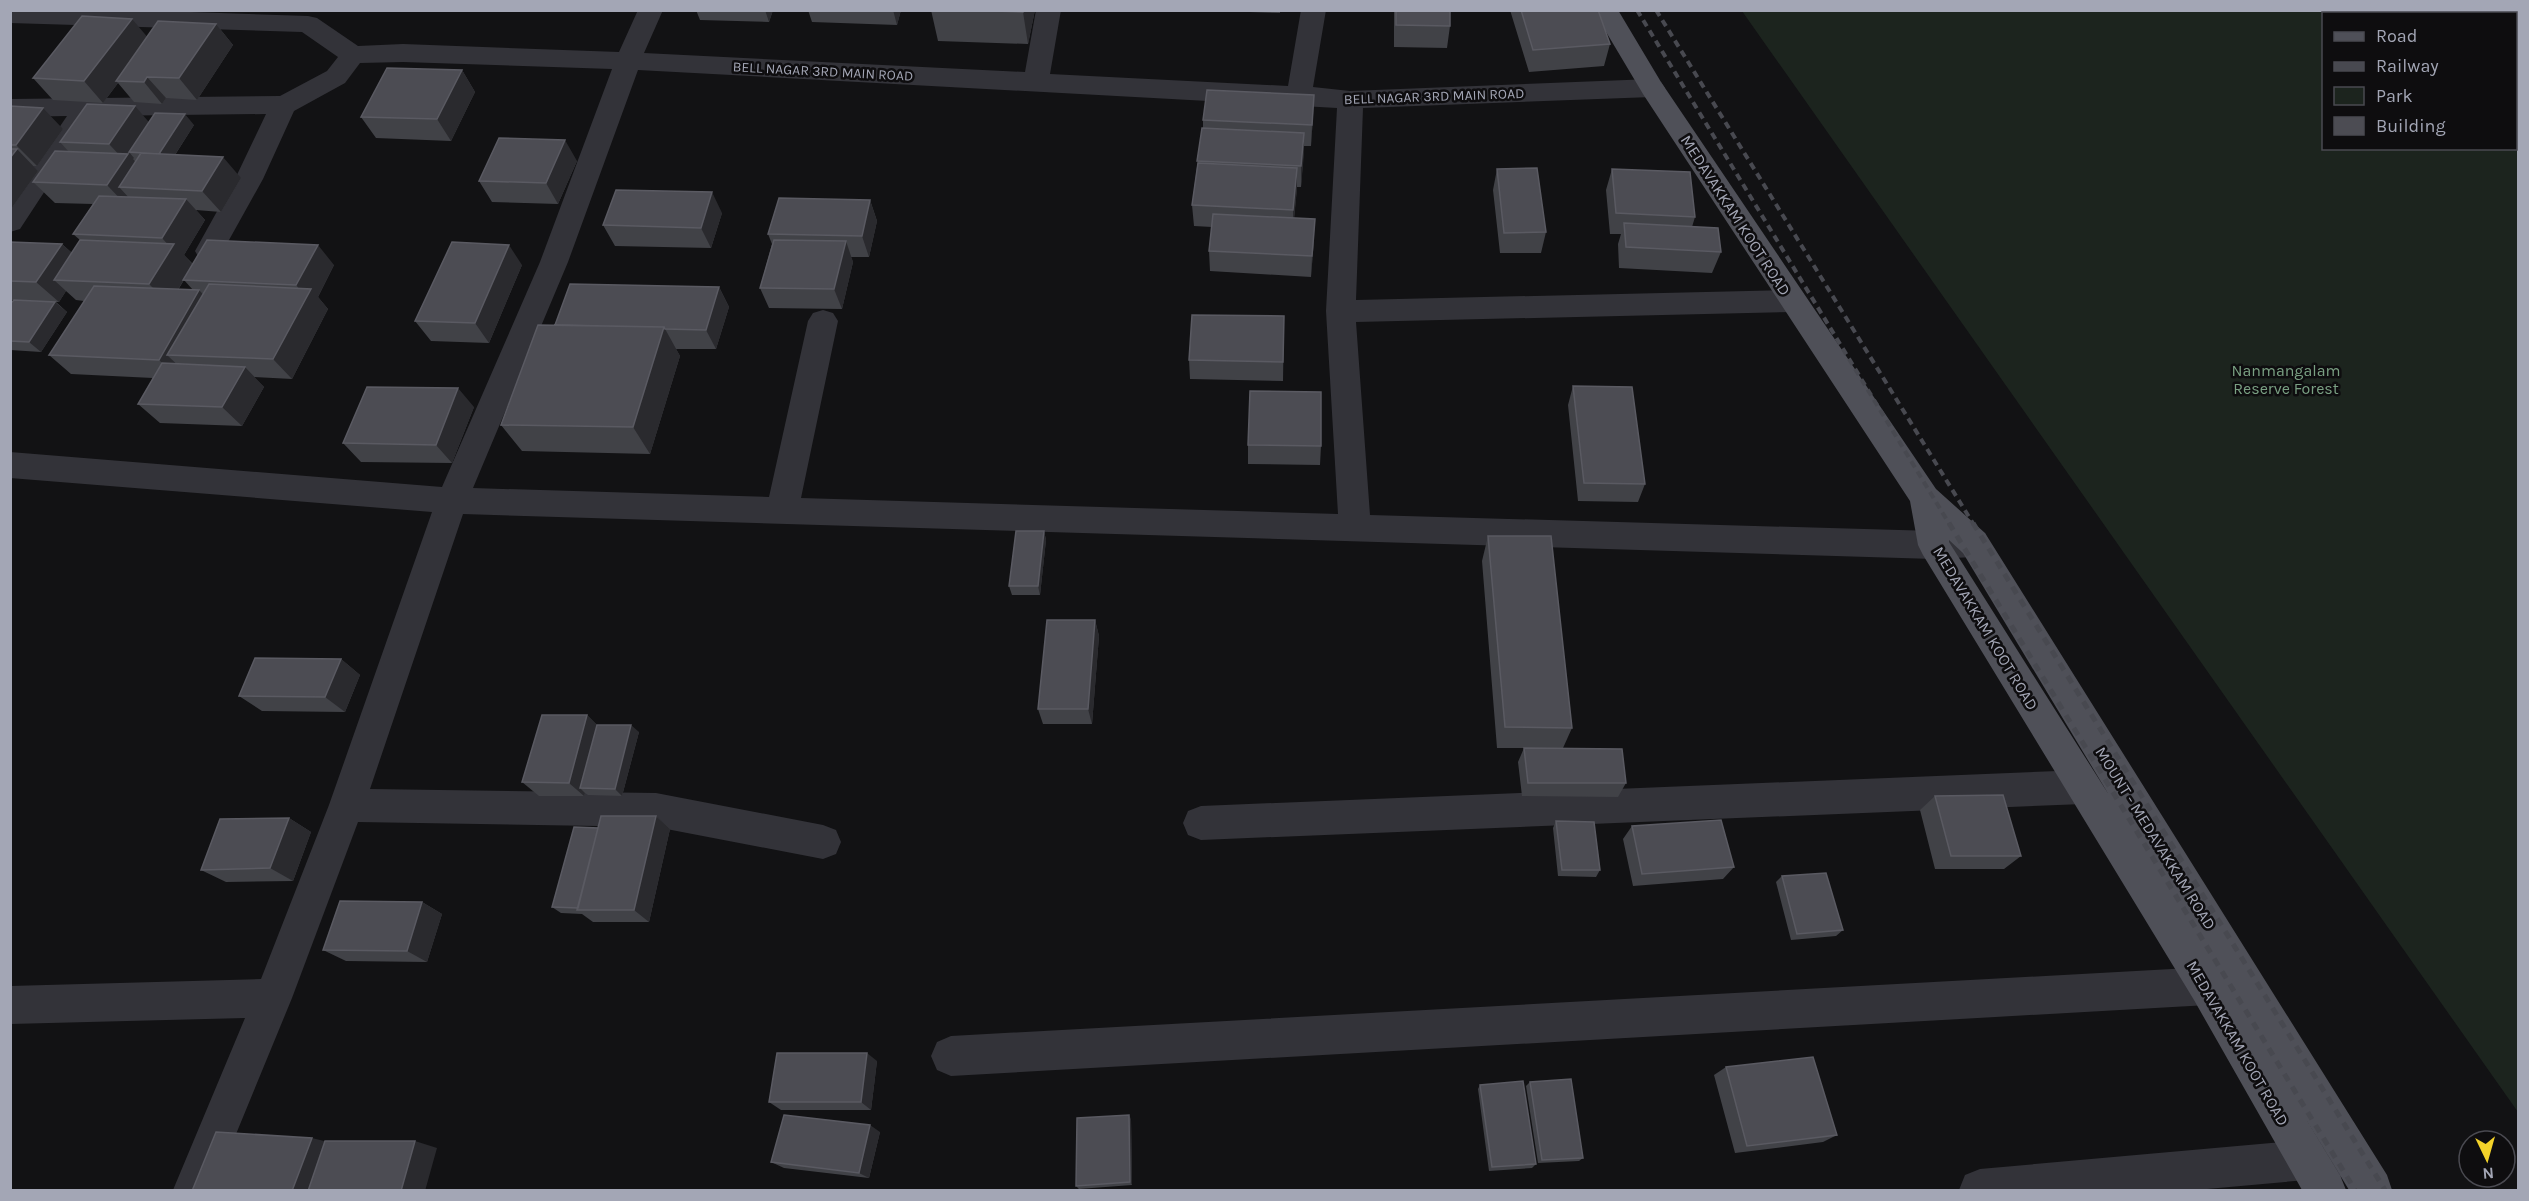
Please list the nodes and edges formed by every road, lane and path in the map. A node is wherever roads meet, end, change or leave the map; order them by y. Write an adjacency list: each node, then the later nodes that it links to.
1 (651, 10): 7 (street)
2 (1049, 10): 8 (street)
3 (1314, 10): 10 (street)
4 (1605, 10): 9 (main road, MEDAVAKKAM KOOT ROAD)
5 (10, 15): 6 (street)
6 (353, 55): 7 (street, BELL NAGAR 3RD MAIN ROAD); 12 (street)
7 (628, 61): 8 (street, BELL NAGAR 3RD MAIN ROAD); 22 (street)
8 (1036, 82): 10 (street, BELL NAGAR 3RD MAIN ROAD)
9 (1652, 88): 11 (street, BELL NAGAR 3RD MAIN ROAD); 17 (main road, MEDAVAKKAM KOOT ROAD)
10 (1299, 95): 11 (street, BELL NAGAR 3RD MAIN ROAD)
11 (1350, 100): 18 (street)
12 (284, 105): 14 (street); 16 (street)
13 (10, 108): 14 (street)
14 (86, 108): 15 (street)
15 (10, 222)
16 (209, 251)
17 (1793, 301): 18 (street); 21 (main road, MEDAVAKKAM KOOT ROAD)
18 (1341, 311): 24 (street)
19 (823, 321): 23 (street)
20 (10, 465): 22 (street)
21 (1926, 498): 25 (main road, MOUNT - MEDAVAKKAM ROAD); 26 (main road, MEDAVAKKAM KOOT ROAD)
22 (452, 501): 23 (street); 28 (street)
23 (782, 511): 24 (street)
24 (1354, 528): 26 (street)
25 (1974, 543): 26 (street); 38 (main road, MOUNT - MEDAVAKKAM ROAD)
26 (1934, 545): 27 (main road, MEDAVAKKAM KOOT ROAD)
27 (2083, 787): 29 (street); 31 (main road, MEDAVAKKAM KOOT ROAD)
28 (347, 805): 30 (street); 32 (street)
29 (1201, 823)
30 (823, 842)
31 (2208, 986): 34 (street); 35 (main road, MEDAVAKKAM KOOT ROAD)
32 (273, 998): 33 (street); 36 (street)
33 (10, 1005)
34 (951, 1056)
35 (2315, 1175): 37 (street)
36 (193, 1191)
37 (1980, 1191)
38 (2372, 1191)

